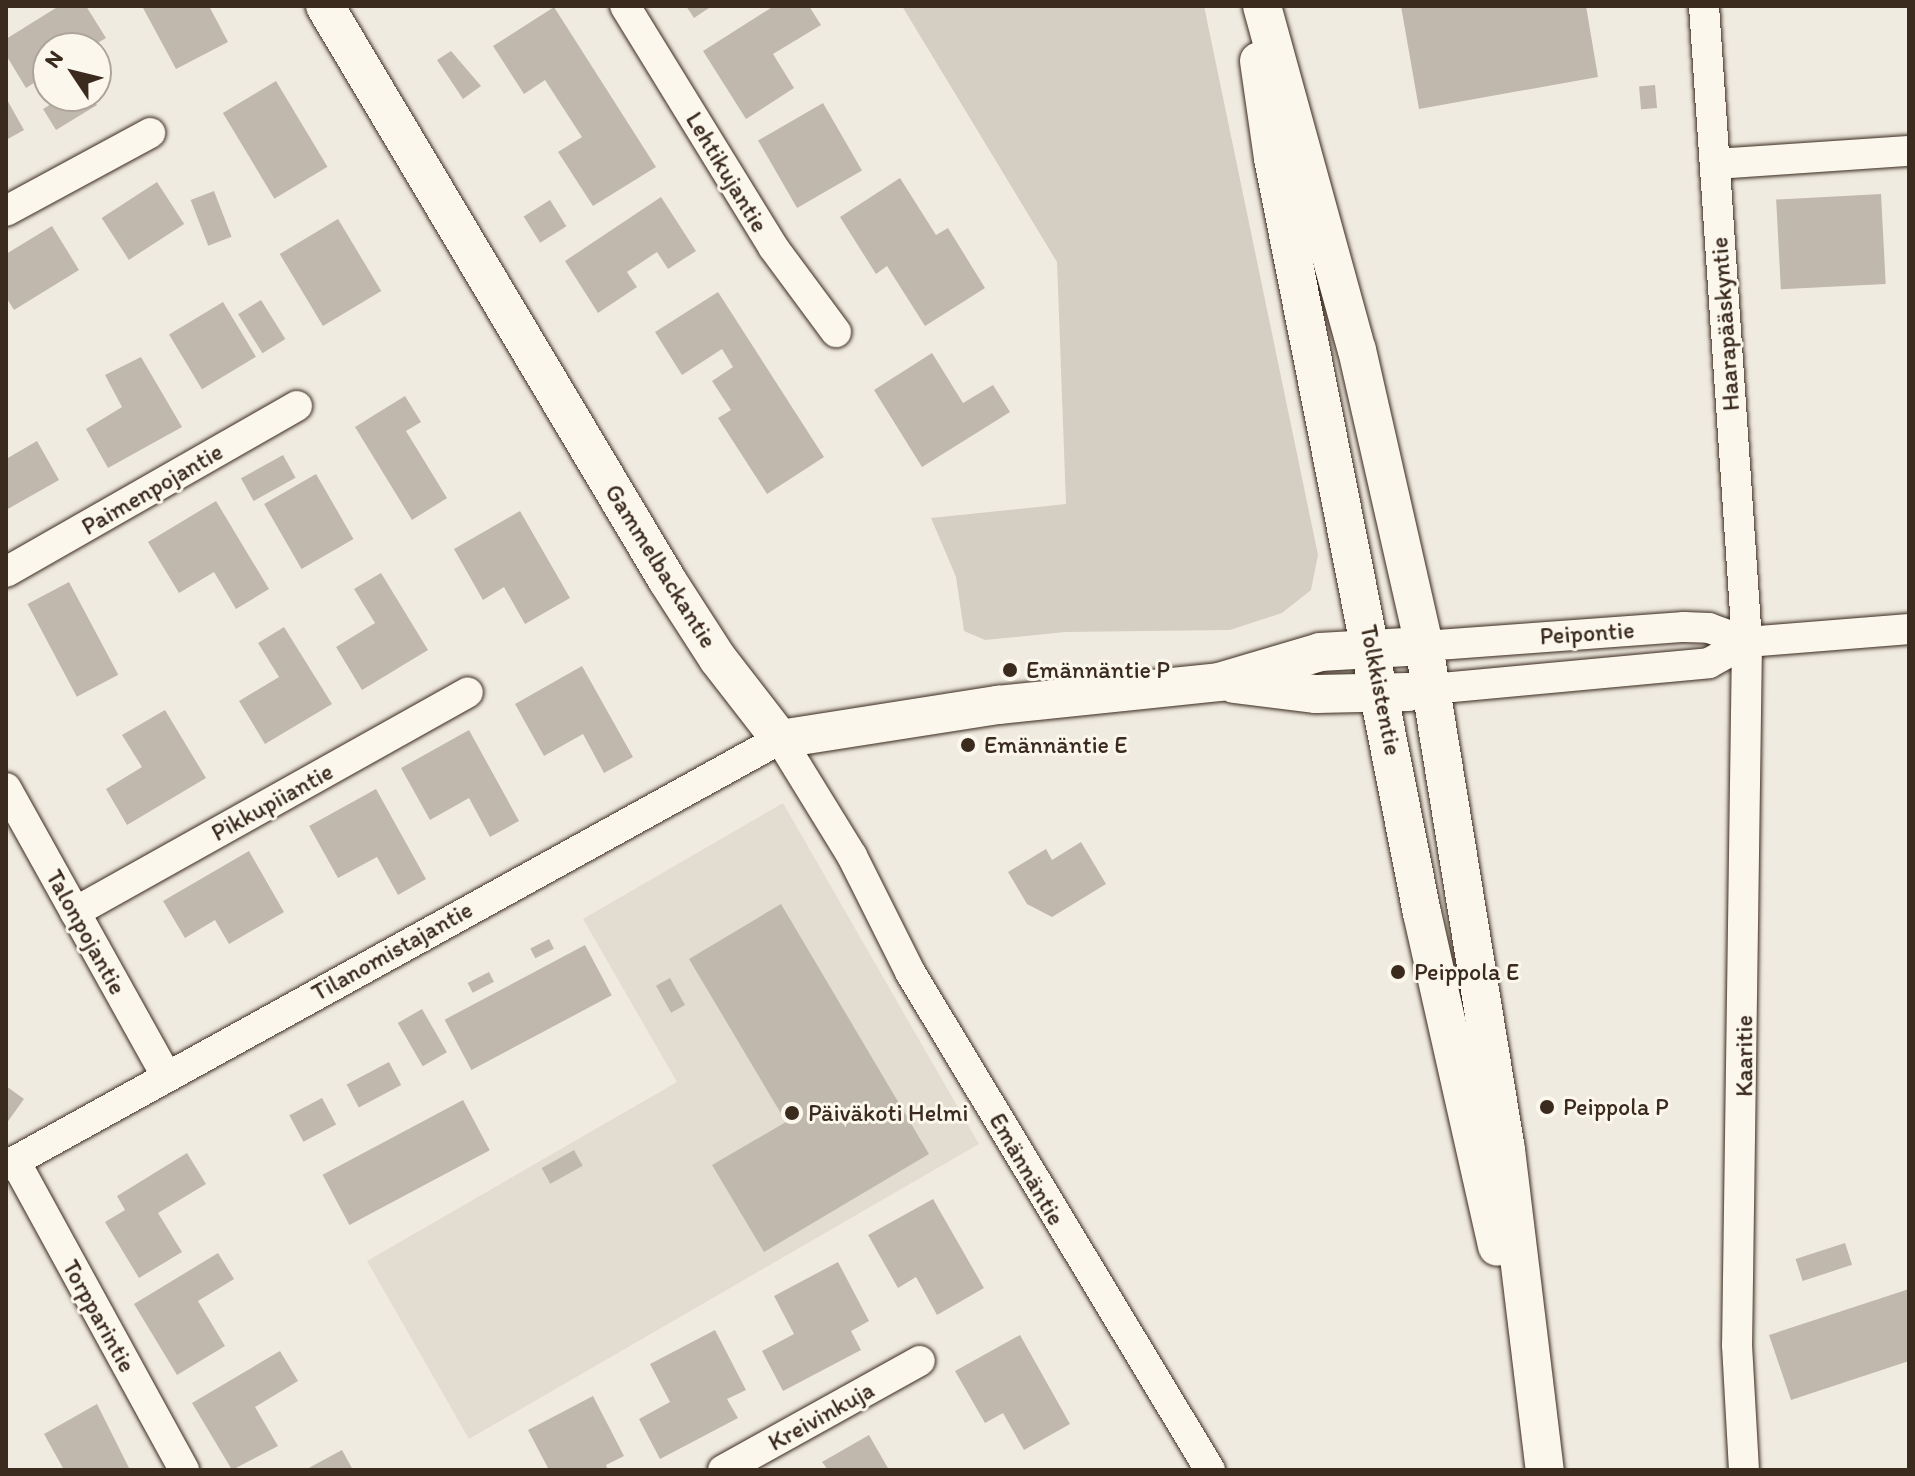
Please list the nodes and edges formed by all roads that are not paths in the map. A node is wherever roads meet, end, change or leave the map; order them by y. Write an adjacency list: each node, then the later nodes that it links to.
1 (325, 6): 21 (street, Gammelbackantie)
2 (625, 6): 10 (street, Lehtikujantie)
3 (1251, 6): 16 (street, Tolkkistentie)
4 (1262, 6): 15 (street, Tolkkistentie)
5 (1704, 6): 8 (street, Haarapääskyntie)
6 (150, 133): 9 (street)
7 (1909, 151): 8 (street)
8 (1716, 164): 14 (street, Haarapääskyntie)
9 (6, 211)
10 (836, 332)
11 (297, 406): 12 (street, Paimenpojantie)
12 (6, 572)
13 (1909, 629): 14 (street, Peipontie)
14 (1747, 642): 15 (street, Peipontie); 18 (street, Peipontie); 32 (street, Kaaritie)
15 (1424, 646): 16 (street); 18 (street, Tolkkistentie)
16 (1373, 650): 17 (street); 20 (street, Tolkkistentie)
17 (1219, 682): 20 (street); 21 (street)
18 (1431, 689): 20 (street); 27 (street, Tolkkistentie)
19 (468, 692): 23 (street, Pikkupiiantie)
20 (1382, 694): 27 (street, Tolkkistentie)
21 (780, 739): 24 (street, Tilanomistajantie); 30 (street, Emännäntie)
22 (6, 788): 23 (street, Talonpojantie)
23 (75, 912): 24 (street, Talonpojantie)
24 (166, 1075): 25 (street, Tilanomistajantie)
25 (10, 1164): 28 (street, Torpparintie)
26 (920, 1361): 29 (street, Kreivinkuja)
27 (1529, 1370): 31 (street, Tolkkistentie)
28 (184, 1470)
29 (723, 1470)
30 (1210, 1470)
31 (1545, 1470)
32 (1744, 1470)

